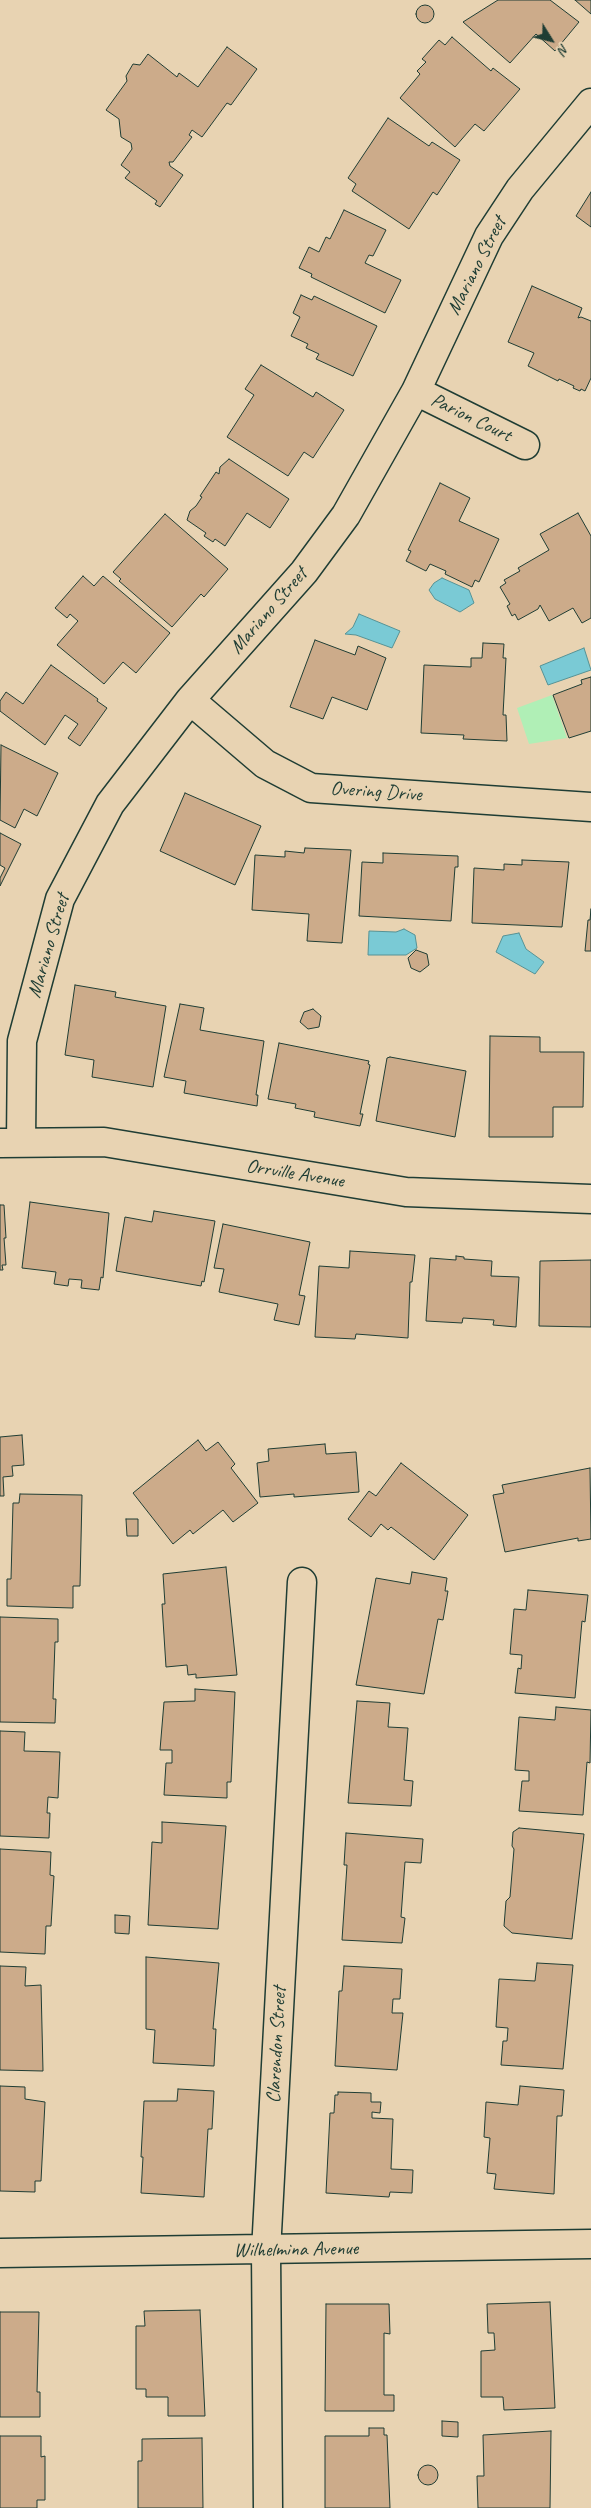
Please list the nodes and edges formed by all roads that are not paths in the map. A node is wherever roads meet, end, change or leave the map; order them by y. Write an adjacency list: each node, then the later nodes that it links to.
1 (591, 103): 2 (street, Mariano Street)
2 (416, 391): 3 (street, Parion Court); 4 (street, Mariano Street)
3 (525, 445)
4 (190, 700): 5 (street, Overing Drive); 6 (street, Mariano Street)
5 (591, 806)
6 (10, 1142): 7 (street, Orrville Avenue)
7 (591, 1199)
8 (302, 1582): 10 (street, Clarendon Street)
9 (591, 2244): 10 (street, Wilhelmina Avenue)
10 (266, 2250): 11 (street, Wilhelmina Avenue); 12 (street, Clarendon Street)
11 (0, 2253)
12 (268, 2508)

